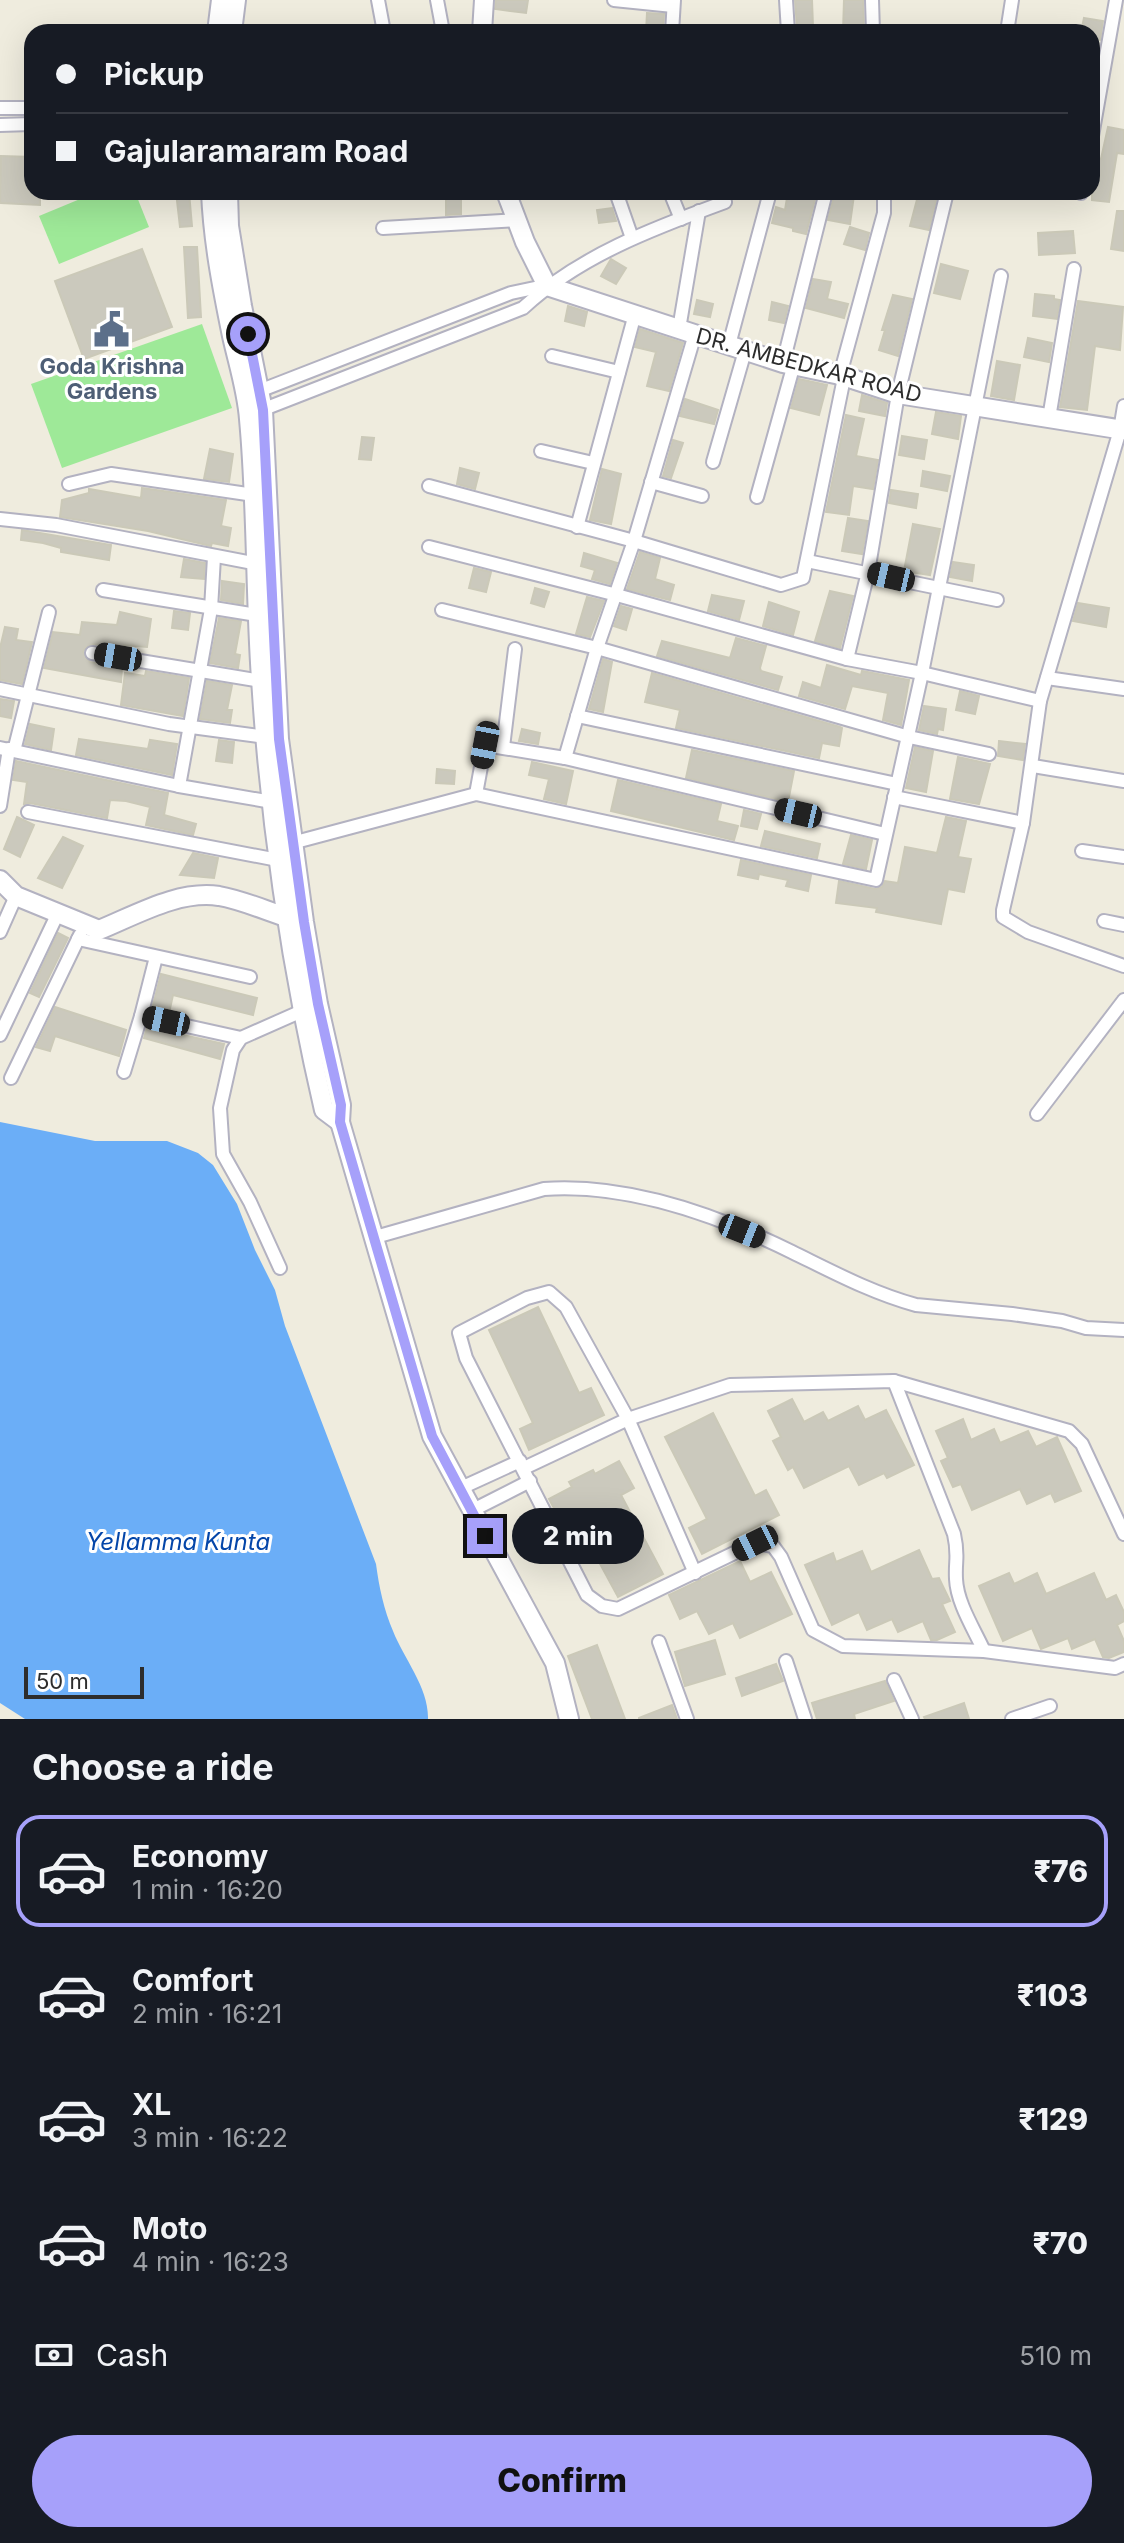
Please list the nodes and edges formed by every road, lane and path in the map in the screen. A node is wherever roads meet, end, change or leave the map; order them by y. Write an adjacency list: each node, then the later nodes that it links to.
1 (221, 0): 12 (main road)
2 (236, 0): 13 (main road)
3 (378, 0): 14 (street)
4 (437, 0): 15 (street)
5 (484, 0): 16 (main road)
6 (786, 0): 18 (street)
7 (872, 0): 19 (street)
8 (1012, 0): 20 (street)
9 (1116, 0): 21 (street)
10 (621, 1): 11 (street)
11 (674, 3): 17 (street)
12 (218, 24)
13 (233, 24)
14 (382, 24)
15 (442, 24)
16 (482, 24)
17 (673, 24)
18 (788, 24)
19 (873, 24)
20 (1008, 24)
21 (1107, 60): 22 (street); 23 (street)
22 (1100, 62)
23 (1100, 95)
24 (0, 108): 25 (street)
25 (24, 108)
26 (24, 124): 27 (street)
27 (0, 125)
28 (211, 200): 54 (main road)
29 (228, 200): 54 (main road)
30 (509, 200): 40 (main road)
31 (619, 200): 42 (street)
32 (673, 200): 39 (street)
33 (718, 200): 38 (street)
34 (768, 200): 48 (street)
35 (824, 200): 50 (street)
36 (884, 200): 52 (street)
37 (945, 200): 53 (street)
38 (699, 211): 39 (street); 47 (street)
39 (681, 219): 42 (street)
40 (518, 220): 41 (street); 45 (main road)
41 (383, 228)
42 (632, 238): 45 (street)
43 (1074, 269): 57 (street)
44 (1001, 276): 55 (street)
45 (547, 286): 46 (main road, DR. AMBEDKAR ROAD); 54 (street); 54 (street)
46 (635, 314): 47 (main road, DR. AMBEDKAR ROAD); 51 (street)
47 (687, 332): 48 (main road, DR. AMBEDKAR ROAD); 62 (street)
48 (737, 348): 50 (main road, DR. AMBEDKAR ROAD); 60 (street)
49 (552, 356): 51 (street)
50 (788, 364): 52 (main road, DR. AMBEDKAR ROAD); 67 (street)
51 (619, 372): 61 (street)
52 (842, 377): 53 (main road, DR. AMBEDKAR ROAD); 73 (street)
53 (898, 394): 55 (main road, DR. AMBEDKAR ROAD); 75 (street)
54 (255, 403): 65 (main road); 114 (main road)
55 (976, 405): 57 (main road, DR. AMBEDKAR ROAD); 76 (street)
56 (1124, 406): 58 (street)
57 (1049, 418): 58 (main road, DR. AMBEDKAR ROAD)
58 (1122, 430): 90 (street)
59 (541, 451): 61 (street)
60 (713, 462)
61 (593, 463): 69 (street)
62 (651, 482): 66 (street); 70 (street)
63 (69, 484): 65 (street)
64 (429, 486): 69 (street)
65 (254, 495): 74 (main road)
66 (702, 496)
67 (757, 497)
68 (0, 519): 72 (street)
69 (577, 527): 70 (street)
70 (634, 541): 73 (street); 78 (street)
71 (429, 547): 78 (street)
72 (214, 557): 74 (street); 80 (street)
73 (807, 561): 75 (street)
74 (258, 564): 83 (main road)
75 (868, 572): 76 (street); 87 (street)
76 (939, 588): 79 (street); 89 (street)
77 (103, 590): 80 (street)
78 (613, 594): 84 (street); 87 (street)
79 (997, 600)
80 (211, 609): 83 (street); 88 (street)
81 (442, 610): 84 (street)
82 (49, 612): 94 (street)
83 (257, 615): 91 (main road)
84 (597, 648): 96 (street); 99 (street)
85 (515, 649): 100 (street)
86 (92, 653): 88 (street)
87 (847, 659): 89 (street)
88 (201, 670): 91 (street); 97 (street)
89 (922, 673): 95 (street); 99 (street)
90 (1047, 678): 93 (street); 95 (street)
91 (261, 681): 98 (main road)
92 (0, 689): 94 (street)
93 (1124, 689)
94 (28, 694): 97 (street); 101 (street)
95 (1040, 701): 104 (street)
96 (577, 716): 103 (street); 107 (street)
97 (191, 727): 98 (street); 106 (street)
98 (266, 737): 109 (main road)
99 (909, 737): 102 (street); 107 (street)
100 (503, 747): 103 (street); 108 (street)
101 (8, 749): 106 (street); 110 (street)
102 (989, 754)
103 (565, 758): 113 (street)
104 (1033, 766): 105 (street); 112 (street)
105 (1124, 781)
106 (179, 786): 109 (street)
107 (896, 790): 112 (street); 113 (street)
108 (476, 794): 113 (street); 114 (street)
109 (272, 802): 117 (main road)
110 (0, 806)
111 (28, 812): 117 (street)
112 (1023, 823): 127 (street)
113 (885, 834)
114 (292, 843): 137 (main road)
115 (1082, 851): 116 (street)
116 (1124, 857)
117 (278, 860): 121 (main road)
118 (0, 880): 119 (main road)
119 (16, 896): 120 (main road); 124 (street)
120 (58, 913): 125 (main road); 132 (street)
121 (286, 917): 125 (main road); 130 (main road)
122 (1104, 921): 123 (street)
123 (1124, 925)
124 (0, 932)
125 (81, 932): 126 (street); 135 (street)
126 (156, 957): 128 (street); 131 (street)
127 (1124, 966)
128 (250, 977)
129 (1124, 1000): 136 (street)
130 (302, 1011): 133 (street); 137 (main road)
131 (141, 1016): 133 (street); 134 (street)
132 (0, 1035)
133 (241, 1038): 139 (street)
134 (124, 1072)
135 (11, 1078)
136 (1037, 1114)
137 (340, 1122): 138 (main road)
138 (374, 1244): 140 (street); 145 (main road)
139 (280, 1268)
140 (1124, 1330)
141 (894, 1381): 142 (street); 147 (street); 150 (street)
142 (628, 1419): 143 (street); 143 (street); 148 (street)
143 (522, 1465): 144 (street); 145 (street)
144 (530, 1481): 146 (street); 148 (street)
145 (461, 1488): 146 (main road)
146 (471, 1511): 155 (main road)
147 (1124, 1534)
148 (695, 1573): 150 (street)
149 (659, 1642): 156 (street)
150 (984, 1651): 152 (street)
151 (786, 1661): 157 (street)
152 (1124, 1664)
153 (894, 1680): 158 (street)
154 (1050, 1706): 159 (street)
155 (569, 1719)
156 (687, 1719)
157 (805, 1719)
158 (912, 1719)
159 (1012, 1719)

